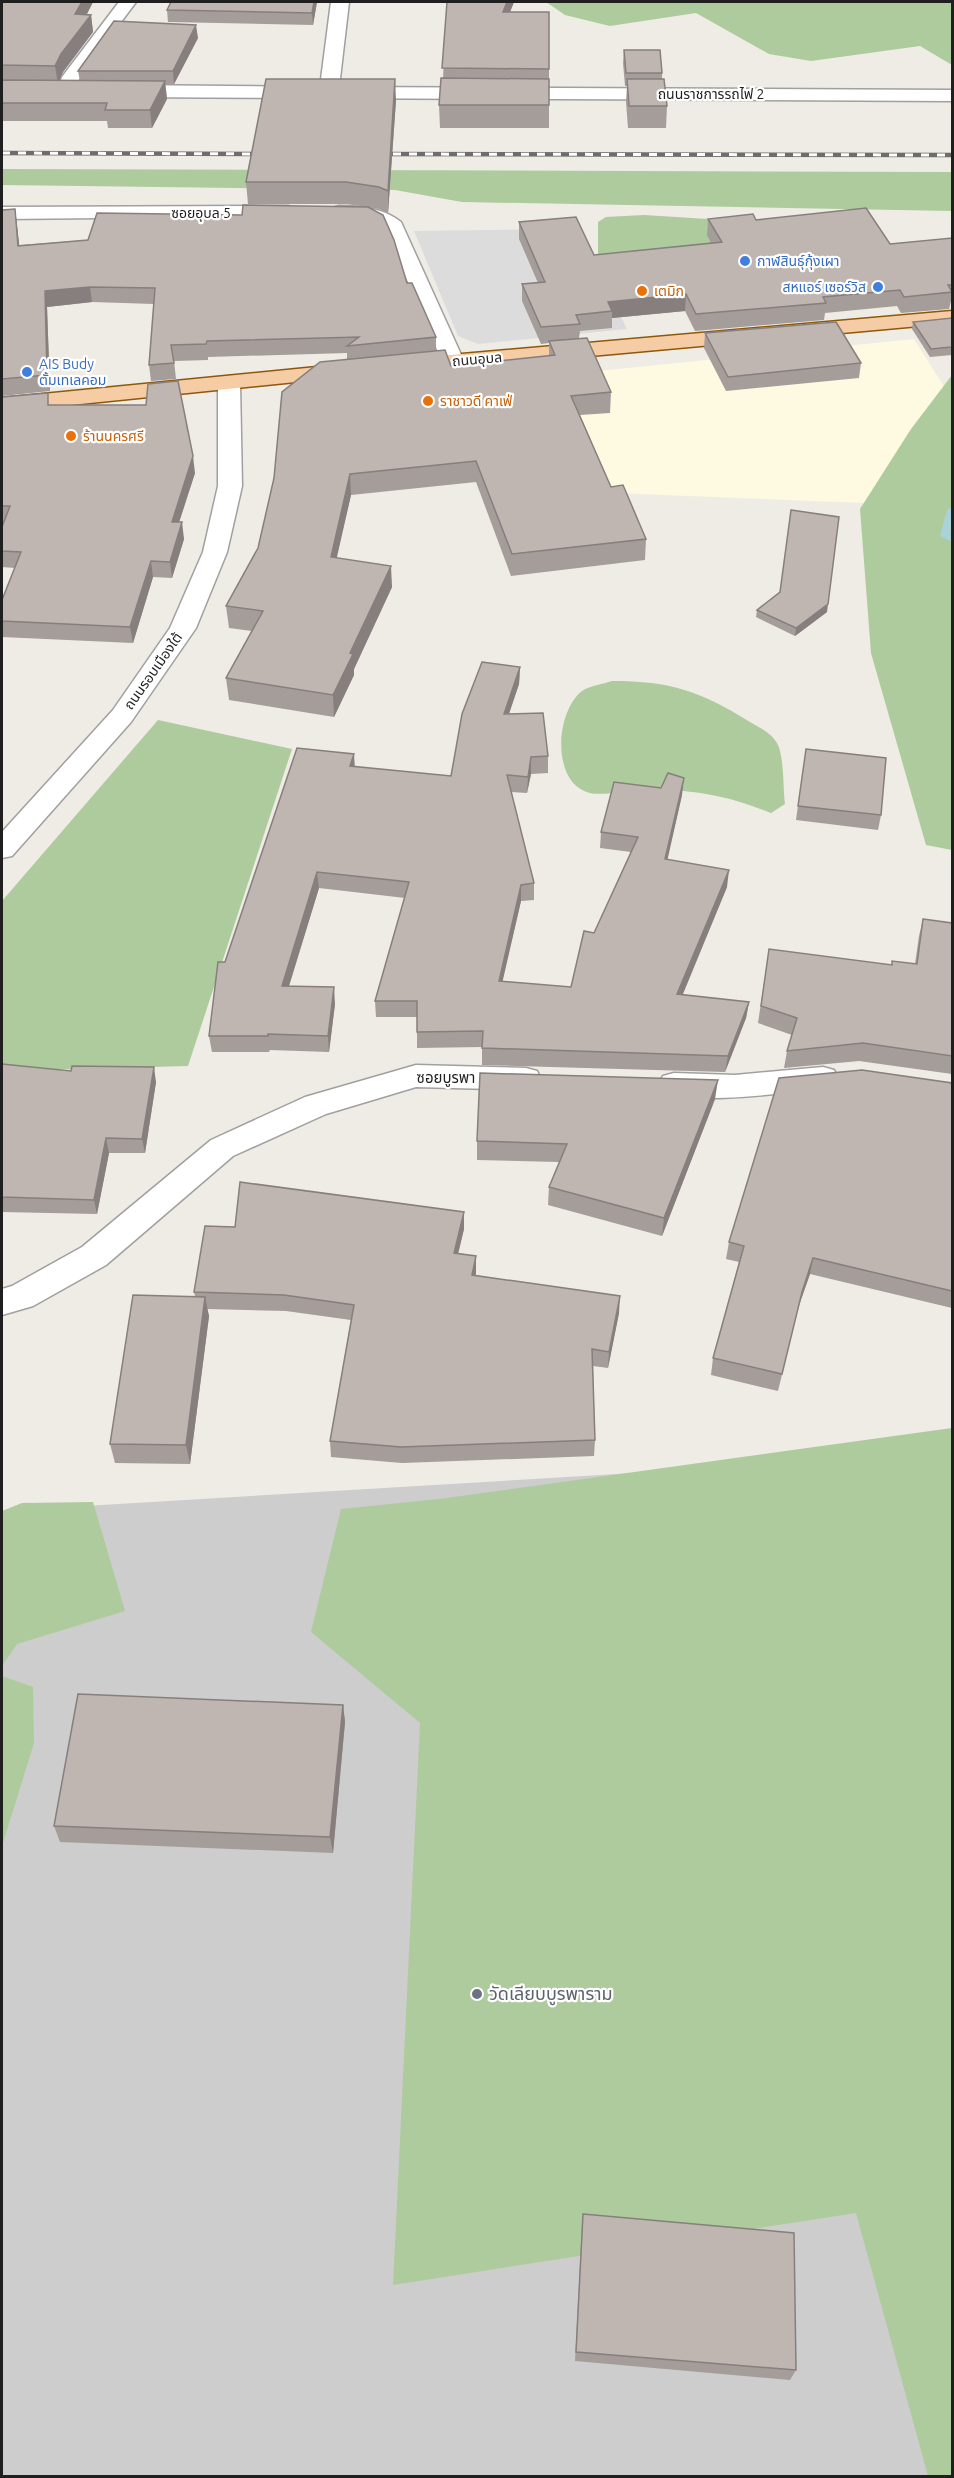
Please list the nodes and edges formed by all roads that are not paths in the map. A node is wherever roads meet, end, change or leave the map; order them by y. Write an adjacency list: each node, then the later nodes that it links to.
1 (127, 2): 4 (street)
2 (340, 2): 5 (street)
3 (44, 91): 4 (street, ถนนราชการรถไฟ 2)
4 (66, 91): 5 (street, ถนนราชการรถไฟ 2)
5 (329, 92): 6 (street, ถนนราชการรถไฟ 2)
6 (952, 96)
7 (2, 213): 9 (street, ซอยอุบล 5)
8 (952, 316): 9 (main road, ถนนอุบล)
9 (453, 361): 10 (main road, ถนนอุบล)
10 (230, 383): 11 (main road, ถนนอุบล); 12 (street, ถนนรอบเมืองใต้)
11 (2, 405)
12 (2, 849)
13 (847, 1075): 15 (street)
14 (558, 1080): 16 (street, ซอยบูรพา)
15 (640, 1083)
16 (2, 1302)

